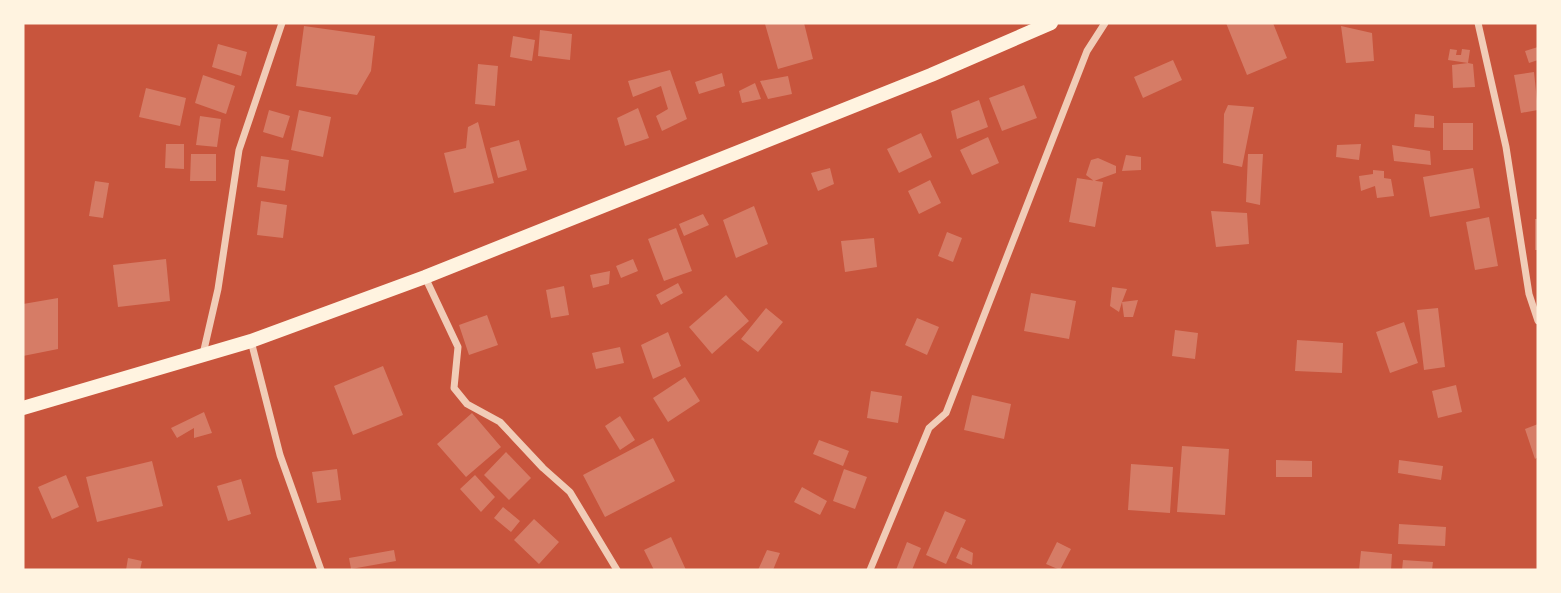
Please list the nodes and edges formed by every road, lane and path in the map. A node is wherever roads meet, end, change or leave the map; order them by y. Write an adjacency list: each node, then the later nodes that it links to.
1 (282, 23): 8 (street)
2 (1051, 23): 5 (main road)
3 (1105, 23): 12 (street)
4 (1478, 23): 6 (street)
5 (425, 277): 7 (main road); 11 (street)
6 (1538, 321)
7 (251, 341): 8 (main road); 10 (street)
8 (203, 354): 9 (main road)
9 (23, 408)
10 (321, 570)
11 (617, 570)
12 (870, 570)

